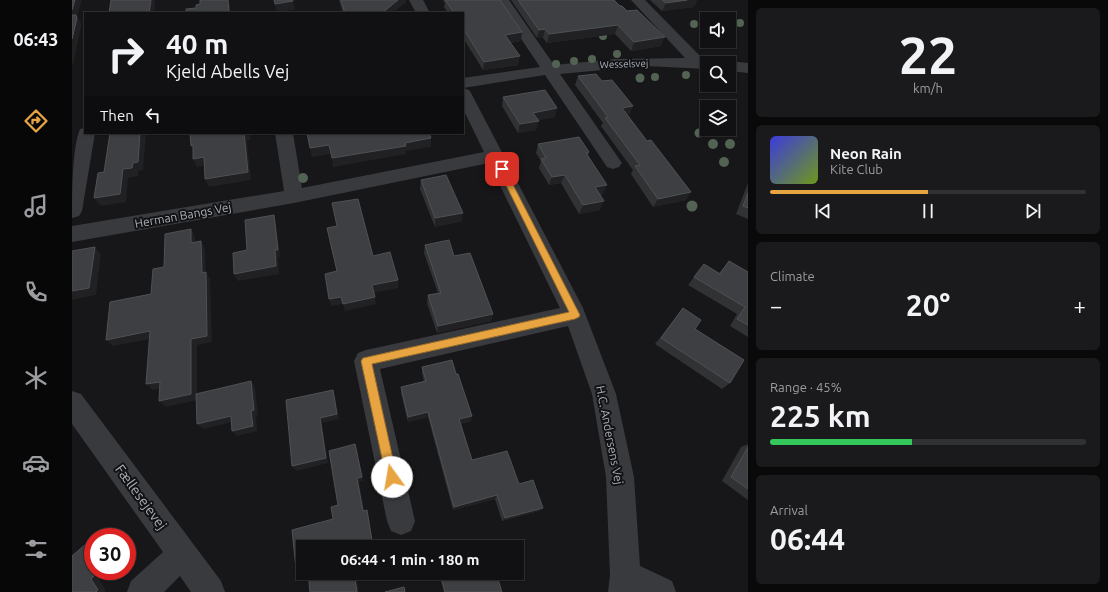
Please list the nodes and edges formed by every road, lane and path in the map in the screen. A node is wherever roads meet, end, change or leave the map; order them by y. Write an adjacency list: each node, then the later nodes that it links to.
1 (416, 0): 4 (street)
2 (502, 0): 9 (street)
3 (638, 0): 5 (street, Wesselsvej)
4 (422, 12)
5 (700, 60)
6 (700, 63): 9 (street, Wesselsvej)
7 (736, 67): 8 (street)
8 (748, 68)
9 (550, 70): 10 (street, Wesselsvej); 15 (street)
10 (464, 83)
11 (464, 95): 14 (street, H.C. Andersens Vej)
12 (86, 134): 17 (street)
13 (284, 134): 16 (street)
14 (495, 156): 16 (street, Herman Bangs Vej); 19 (street, H.C. Andersens Vej)
15 (613, 163)
16 (294, 196): 18 (street, Herman Bangs Vej)
17 (72, 211)
18 (72, 234)
19 (575, 315): 21 (street); 23 (street, H.C. Andersens Vej)
20 (72, 403): 22 (street, Fællesejevej)
21 (401, 520)
22 (182, 554): 24 (street); 25 (street, Fællesejevej)
23 (624, 584): 26 (street)
24 (142, 592)
25 (210, 592)
26 (661, 592)

